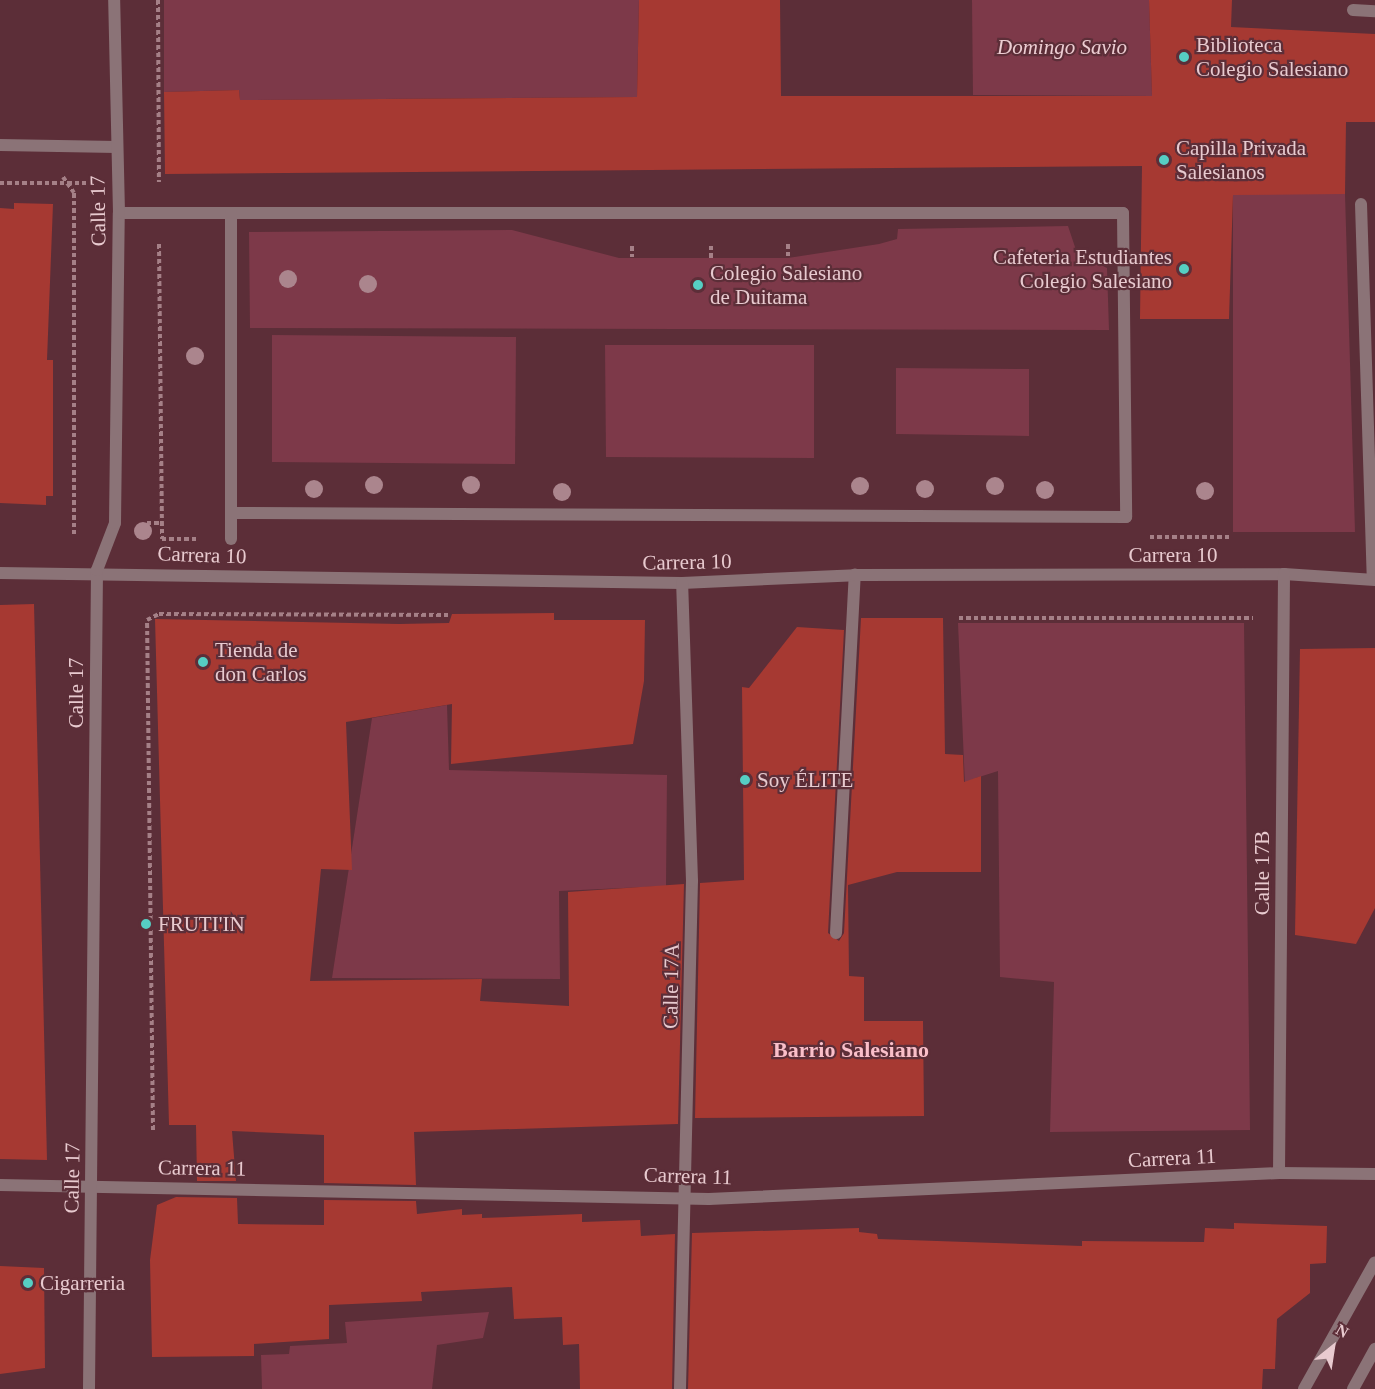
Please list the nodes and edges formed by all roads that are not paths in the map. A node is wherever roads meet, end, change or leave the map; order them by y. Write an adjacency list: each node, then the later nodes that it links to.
1 (114, 0): 5 (street, Calle 17)
2 (1353, 10): 3 (street)
3 (1375, 11)
4 (0, 146): 5 (street)
5 (117, 147): 7 (street, Calle 17)
6 (1361, 204): 15 (street)
7 (119, 213): 8 (street); 11 (street, Calle 17)
8 (231, 213): 9 (street); 9 (street)
9 (231, 513): 10 (street)
10 (231, 539)
11 (97, 570): 12 (street, Carrera 10); 16 (street, Carrera 10); 20 (street, Calle 17)
12 (0, 573)
13 (1284, 574): 14 (street, Carrera 10); 15 (street, Carrera 10); 18 (street, Calle 17B)
14 (855, 575): 16 (street, Carrera 10); 17 (street)
15 (1374, 579)
16 (682, 583): 22 (street, Calle 17A)
17 (836, 933)
18 (1279, 1173): 19 (street, Carrera 11); 22 (street, Carrera 11)
19 (1375, 1174)
20 (92, 1184): 21 (street, Carrera 11); 22 (street, Carrera 11); 26 (street, Calle 17)
21 (0, 1185)
22 (686, 1195): 27 (street, Calle 17A)
23 (1375, 1262): 28 (street)
24 (1375, 1349): 25 (street)
25 (1355, 1388)
26 (89, 1389)
27 (680, 1389)
28 (1304, 1389)

